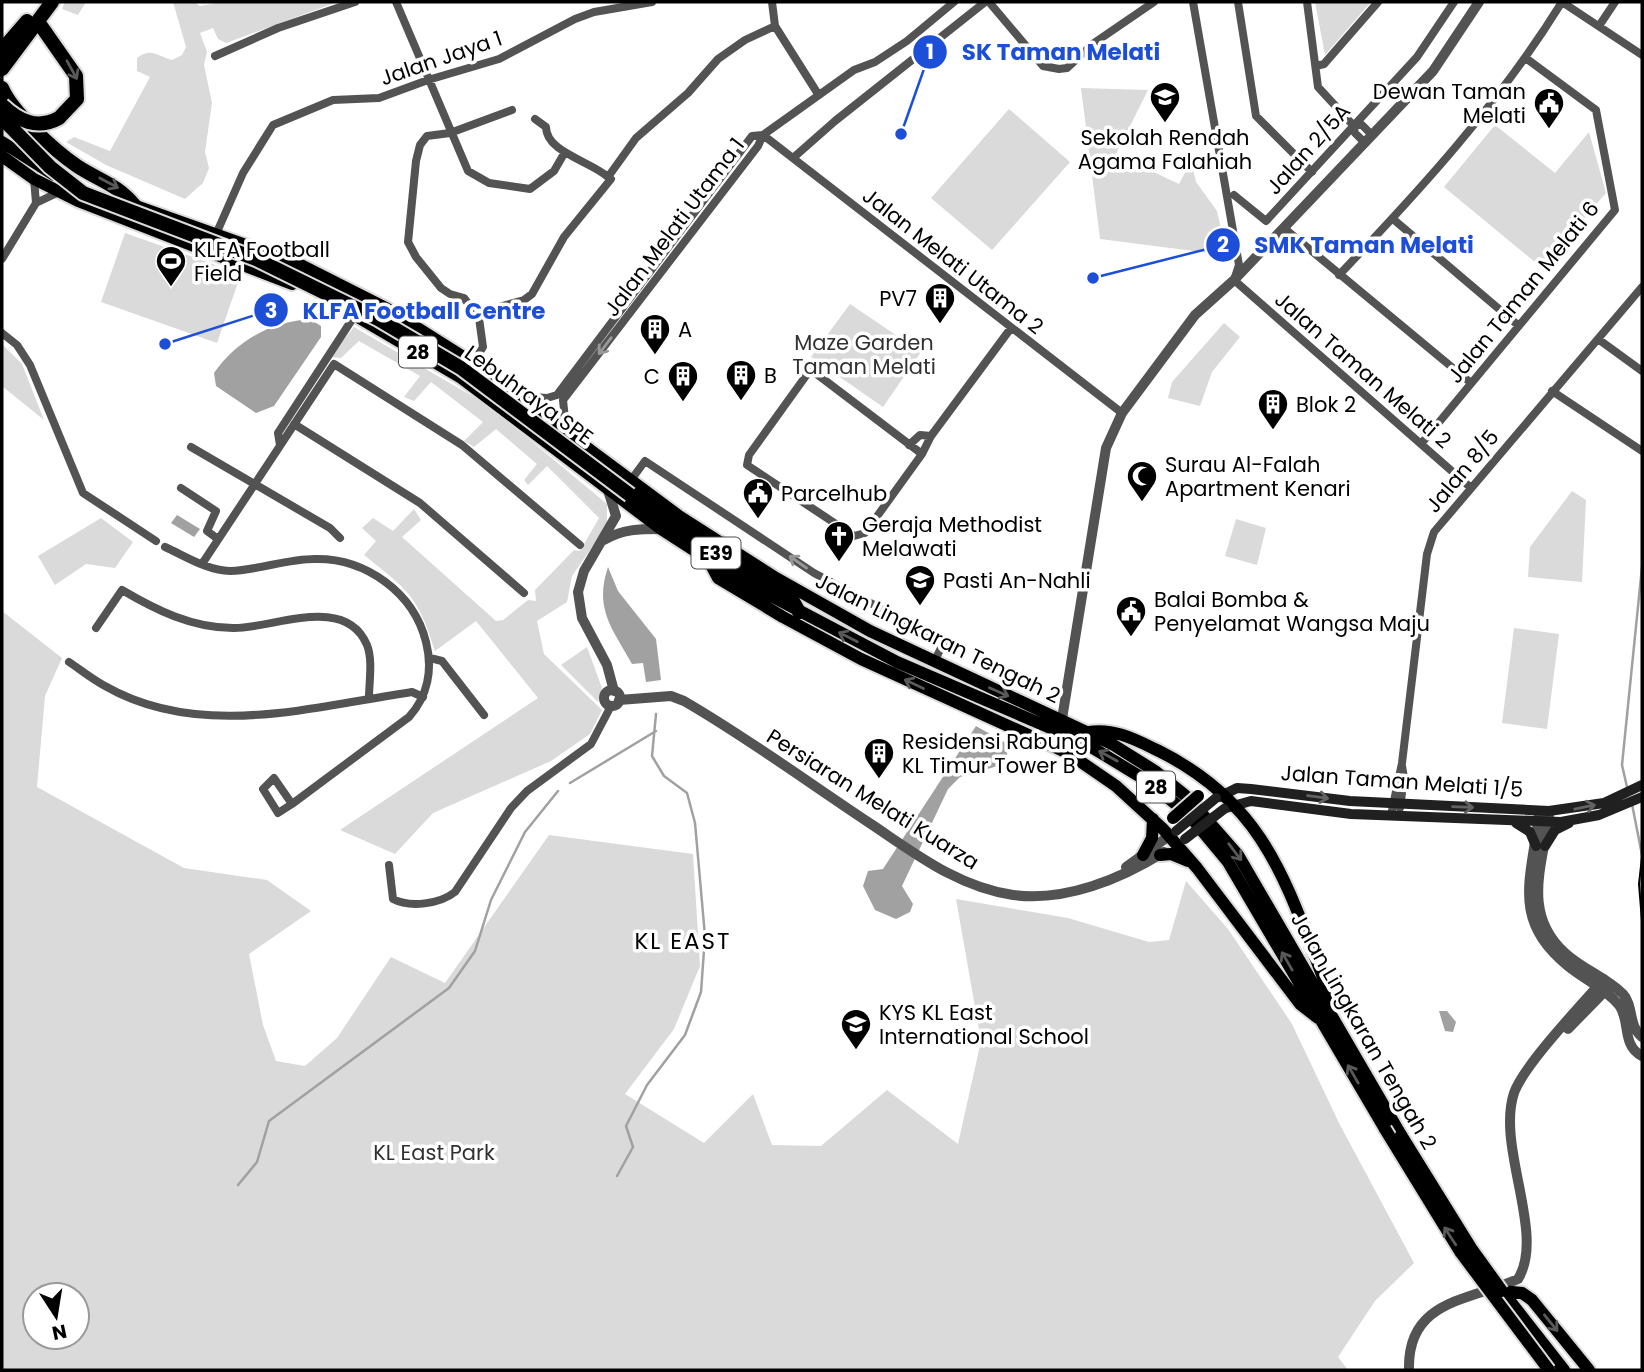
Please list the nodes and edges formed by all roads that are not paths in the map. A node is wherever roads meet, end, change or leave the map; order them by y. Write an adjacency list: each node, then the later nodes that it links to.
1 (52, 2): 17 (highway)
2 (355, 2): 22 (street)
3 (396, 2): 26 (street)
4 (652, 2): 26 (street, Jalan Jaya 1)
5 (772, 2): 18 (street)
6 (954, 2): 28 (street)
7 (987, 2): 8 (street); 40 (street)
8 (1154, 2)
9 (1193, 2): 56 (street)
10 (1238, 2): 42 (street)
11 (1307, 2): 24 (street)
12 (1378, 2): 24 (street)
13 (1454, 2): 33 (street, Jalan 2/5A)
14 (1479, 2): 36 (street)
15 (1562, 2): 19 (street); 23 (street)
16 (1615, 2): 19 (street)
17 (33, 22): 20 (highway); 25 (highway); 29 (highway, one-way to 29, bridge)
18 (775, 26): 28 (street); 43 (street)
19 (1599, 26): 21 (street)
20 (2, 50)
21 (1642, 55)
22 (215, 56)
23 (1527, 59): 49 (street); 60 (street, Jalan Taman Melati 6)
24 (1316, 66): 33 (street)
25 (2, 69)
26 (429, 79): 34 (street); 51 (street, Jalan Jaya 1)
27 (2, 88): 41 (highway)
28 (818, 94): 35 (street)
29 (2, 104): 41 (highway)
30 (512, 110): 34 (street)
31 (2, 118): 83 (highway, Lebuhraya SPE / E39, bridge)
32 (535, 119): 38 (street)
33 (1353, 125): 36 (street); 42 (street, Jalan 2/5A)
34 (450, 133): 38 (street); 59 (street)
35 (763, 135): 40 (street, Jalan Melati Utama 2); 68 (street, Jalan Melati Utama 1); 72 (street, Jalan Melati Utama 1, one-way to 72)
36 (1369, 139): 50 (street)
37 (2, 142): 48 (highway, Jalan Lingkaran Tengah 2 / 28)
38 (565, 152): 43 (street)
39 (2, 156): 44 (highway, Jalan Lingkaran Tengah 2 / 28)
40 (793, 158): 61 (street, Jalan Melati Utama 2)
41 (77, 166): 48 (highway, one-way to 48)
42 (1312, 172): 46 (street, Jalan 2/5A)
43 (608, 177): 59 (street)
44 (34, 179): 45 (highway, Jalan Lingkaran Tengah 2 / 28); 47 (street)
45 (59, 192): 47 (street); 58 (highway, Jalan Lingkaran Tengah 2 / 28)
46 (1234, 195)
47 (36, 203): 53 (street)
48 (135, 206): 51 (highway, Jalan Lingkaran Tengah 2 / 28)
49 (1393, 219): 55 (street); 60 (street)
50 (1284, 228): 55 (street); 56 (street)
51 (217, 232): 64 (highway, Jalan Lingkaran Tengah 2 / 28)
52 (2, 238): 53 (street)
53 (12, 243): 54 (street)
54 (2, 259)
55 (1339, 275): 66 (street)
56 (1234, 280): 69 (street); 73 (street, Jalan Taman Melati 2)
57 (1642, 287): 63 (street, Jalan 8/5)
58 (355, 315): 74 (street); 81 (highway, Jalan Lingkaran Tengah 2 / 28)
59 (480, 318): 64 (street)
60 (1519, 326): 66 (street, Jalan Taman Melati 6)
61 (1011, 328): 69 (street, Jalan Melati Utama 2); 71 (street)
62 (2, 333): 87 (street)
63 (1598, 339): 65 (street); 67 (street, Jalan 8/5)
64 (473, 363): 68 (highway, Jalan Lingkaran Tengah 2 / 28)
65 (1642, 371)
66 (1471, 383): 73 (street, Jalan Taman Melati 6)
67 (1552, 391): 77 (street); 80 (street, Jalan 8/5)
68 (519, 396): 72 (highway, Jalan Lingkaran Tengah 2 / 28)
69 (1122, 413): 103 (street)
70 (294, 424): 74 (street); 89 (street); 93 (street)
71 (931, 436): 75 (street); 78 (street)
72 (578, 441): 83 (highway, Jalan Lingkaran Tengah 2 / 28)
73 (1421, 444): 80 (street, Jalan Taman Melati 2)
74 (280, 445): 79 (street)
75 (909, 445): 78 (street); 78 (street)
76 (191, 447): 79 (street)
77 (1642, 452)
78 (922, 454)
79 (254, 486): 85 (street); 86 (street)
80 (1470, 486): 112 (street, Jalan 8/5)
81 (606, 487): 84 (highway, Jalan Lingkaran Tengah 2 / 28); 88 (street)
82 (181, 488): 86 (street)
83 (631, 488): 94 (highway, Lebuhraya SPE / E39); 98 (highway, Jalan Lingkaran Tengah 2 / 28); 98 (street, one-way to 83)
84 (661, 529): 88 (street); 91 (highway, Jalan Lingkaran Tengah 2 / 28)
85 (340, 538)
86 (218, 539): 92 (street)
87 (156, 541)
88 (604, 541): 101 (street)
89 (580, 545)
90 (165, 547): 92 (street)
91 (709, 561): 94 (highway, Jalan Lingkaran Tengah 2 / 28); 114 (highway, one-way to 91)
92 (202, 564): 96 (street)
93 (524, 593)
94 (799, 612): 125 (highway, Jalan Lingkaran Tengah 2 / 28, one-way to 94)
95 (96, 628): 100 (street)
96 (430, 659): 99 (street); 102 (street)
97 (69, 662): 100 (street)
98 (934, 662): 103 (highway, Jalan Lingkaran Tengah 2 / 28, one-way to 103)
99 (423, 697): 100 (street); 110 (street)
100 (369, 698)
101 (615, 699): 121 (street); 123 (street, Persiaran Melati Kuarza)
102 (484, 715)
103 (1062, 719): 104 (highway, Jalan Lingkaran Tengah 2 / 28)
104 (1089, 732): 105 (highway); 127 (highway, Jalan Lingkaran Tengah 2 / 28, one-way to 127)
105 (1201, 775): 106 (highway); 117 (highway, bridge)
106 (1213, 783): 107 (main road); 109 (highway)
107 (1237, 789): 109 (main road, Jalan Taman Melati 1/5); 112 (main road, Jalan Taman Melati 1/5, one-way to 112)
108 (1635, 795): 113 (main road, Jalan Taman Melati 1/5, one-way to 108); 116 (main road, Jalan Taman Melati 1/5)
109 (1220, 796): 111 (highway); 117 (main road, Jalan Taman Melati 1/5, bridge)
110 (292, 804)
111 (1229, 807): 112 (main road, Jalan Taman Melati 1/5); 117 (main road, bridge); 127 (highway)
112 (1395, 810): 113 (main road, Jalan Taman Melati 1/5, one-way to 113); 115 (main road, Jalan Taman Melati 1/5)
113 (1544, 816): 115 (main road, Jalan Taman Melati 1/5); 116 (main road, Jalan Taman Melati 1/5); 118 (street)
114 (1150, 817): 117 (highway); 119 (highway)
115 (1511, 820): 118 (main road)
116 (1574, 821): 118 (main road)
117 (1176, 834): 119 (street, Persiaran Melati Kuarza); 120 (street, Persiaran Melati Kuarza); 122 (highway)
118 (1540, 846): 124 (street)
119 (1143, 855): 123 (street, Persiaran Melati Kuarza)
120 (1160, 855): 122 (highway); 123 (street, Persiaran Melati Kuarza)
121 (389, 864)
122 (1197, 868): 125 (highway)
123 (1115, 877)
124 (1605, 985): 126 (street); 128 (street); 130 (street)
125 (1321, 1020): 131 (highway, Jalan Lingkaran Tengah 2 / 28, one-way to 125, bridge)
126 (1642, 1037)
127 (1348, 1041): 129 (highway, Jalan Lingkaran Tengah 2 / 28, bridge)
128 (1642, 1056)
129 (1502, 1291): 132 (highway, Jalan Lingkaran Tengah 2 / 28); 133 (highway, one-way to 133)
130 (1409, 1370)
131 (1549, 1370)
132 (1564, 1370)
133 (1589, 1370)

